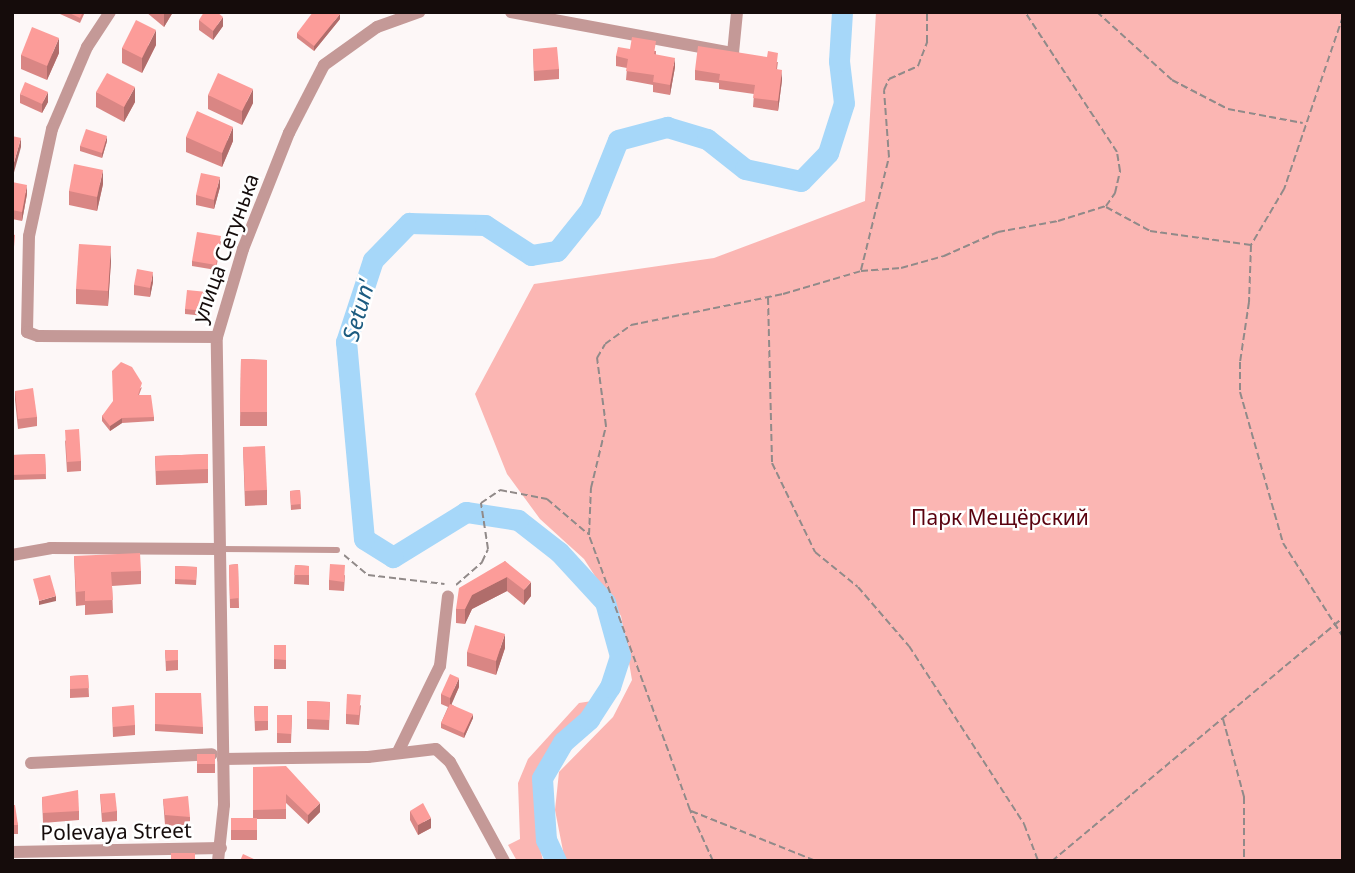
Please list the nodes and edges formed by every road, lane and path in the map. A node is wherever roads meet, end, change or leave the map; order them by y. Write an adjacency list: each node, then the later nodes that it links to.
1 (110, 12): 14 (street, улица Сетунька)
2 (419, 12): 14 (street, улица Сетунька)
3 (511, 12): 4 (street)
4 (737, 12)
5 (927, 12): 12 (path)
6 (1025, 12): 10 (path)
7 (1097, 12): 9 (path)
8 (1343, 16): 9 (path)
9 (1306, 123): 11 (path)
10 (1105, 206): 11 (path); 12 (path)
11 (1251, 245): 21 (path)
12 (861, 271): 13 (path)
13 (768, 297): 15 (path); 34 (path)
14 (217, 337): 16 (street)
15 (589, 535): 17 (path); 27 (path)
16 (220, 549): 17 (lane); 18 (street); 25 (street)
17 (337, 550)
18 (12, 555)
19 (449, 596): 24 (street)
20 (1343, 618): 21 (path)
21 (1334, 625): 22 (path); 23 (path)
22 (1343, 636)
23 (1222, 718): 30 (path); 37 (path)
24 (398, 752): 25 (street); 31 (street)
25 (223, 756): 26 (street); 29 (street)
26 (31, 763)
27 (690, 810): 32 (path); 33 (path)
28 (12, 852): 29 (street, Polevaya Street)
29 (219, 855)
30 (1056, 857): 35 (path); 36 (path)
31 (504, 861)
32 (713, 861)
33 (816, 861)
34 (1038, 861)
35 (1052, 861)
36 (1059, 861)
37 (1244, 861)

